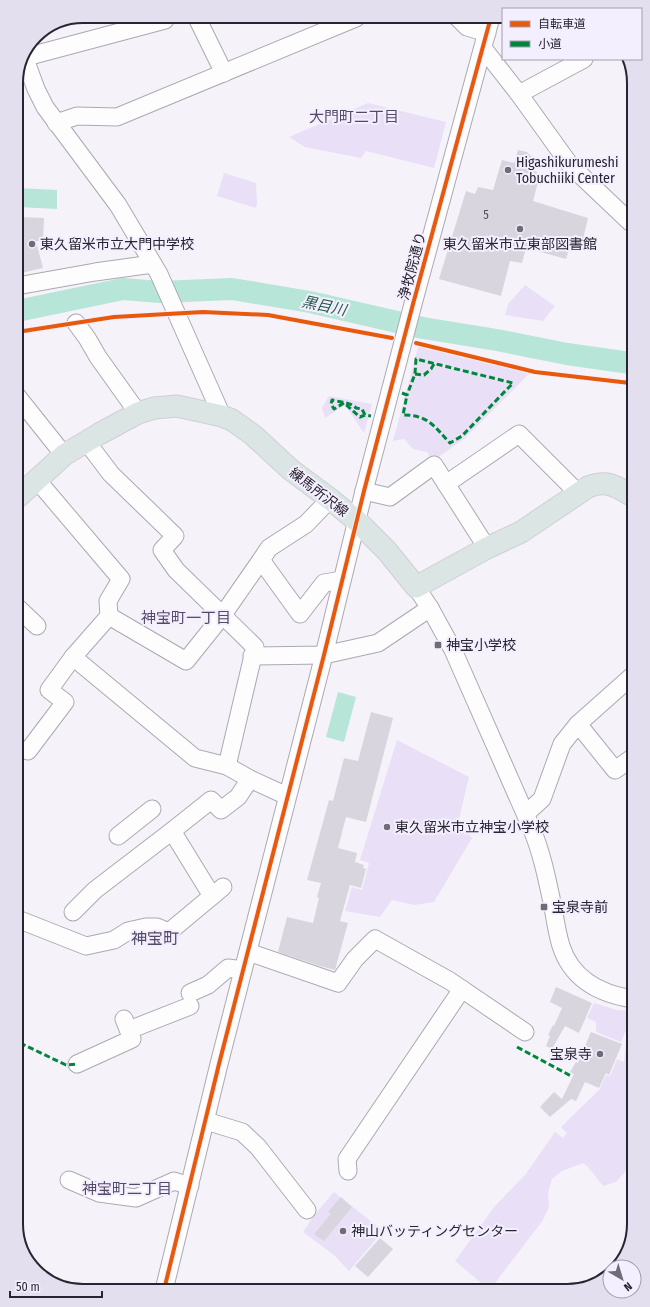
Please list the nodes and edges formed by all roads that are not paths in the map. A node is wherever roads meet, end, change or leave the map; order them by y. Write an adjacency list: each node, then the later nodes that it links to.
1 (154, 23): 6 (street)
2 (199, 23): 9 (street)
3 (344, 23): 9 (street)
4 (463, 23): 5 (street)
5 (487, 33): 10 (street); 23 (street, 浄牧院通り)
6 (29, 57)
7 (582, 60): 10 (street)
8 (27, 62): 11 (street)
9 (224, 73): 11 (street)
10 (519, 94): 12 (street)
11 (56, 123): 13 (street)
12 (627, 219)
13 (153, 264): 14 (street); 18 (street)
14 (23, 285)
15 (76, 323): 17 (street)
16 (23, 402): 20 (street)
17 (138, 414): 18 (main road, 練馬所沢線); 19 (main road, 練馬所沢線)
18 (222, 416): 27 (main road, 練馬所沢線)
19 (86, 441): 20 (main road, 練馬所沢線); 36 (street)
20 (64, 455): 21 (main road, 練馬所沢線)
21 (37, 480): 25 (main road, 練馬所沢線); 35 (street)
22 (446, 484): 23 (street); 26 (street); 29 (street)
23 (364, 491): 28 (street, 浄牧院通り)
24 (627, 492): 26 (main road)
25 (23, 493)
26 (578, 493): 29 (main road)
27 (330, 499): 28 (main road, 練馬所沢線); 30 (street)
28 (357, 521): 31 (street, 浄牧院通り); 32 (main road, 練馬所沢線)
29 (486, 548): 32 (main road)
30 (261, 560): 31 (street); 36 (street)
31 (342, 580): 38 (street, 浄牧院通り)
32 (416, 587): 33 (street)
33 (430, 608): 38 (street); 49 (street)
34 (23, 613): 37 (street)
35 (109, 616): 36 (street); 40 (street)
36 (222, 616): 39 (street)
37 (37, 626)
38 (324, 655): 39 (street); 47 (street, 浄牧院通り)
39 (252, 656): 45 (street)
40 (73, 657): 43 (street); 45 (street)
41 (627, 680): 42 (street)
42 (578, 724): 44 (street); 49 (street)
43 (28, 751)
44 (627, 762)
45 (227, 766): 46 (street)
46 (250, 779): 47 (street); 50 (street)
47 (287, 796): 54 (street, 浄牧院通り)
48 (152, 809): 51 (street)
49 (525, 812): 57 (street)
50 (172, 831): 52 (street); 53 (street)
51 (118, 836)
52 (74, 912)
53 (23, 921)
54 (248, 952): 55 (street, 浄牧院通り); 56 (street)
55 (243, 970): 59 (street); 60 (street, 浄牧院通り)
56 (462, 989): 58 (street); 61 (street)
57 (627, 998)
58 (525, 1032)
59 (77, 1064)
60 (206, 1122): 63 (street, 浄牧院通り); 64 (street)
61 (348, 1171)
62 (69, 1180): 63 (street)
63 (190, 1186): 65 (street, 浄牧院通り)
64 (307, 1210)
65 (166, 1284)

